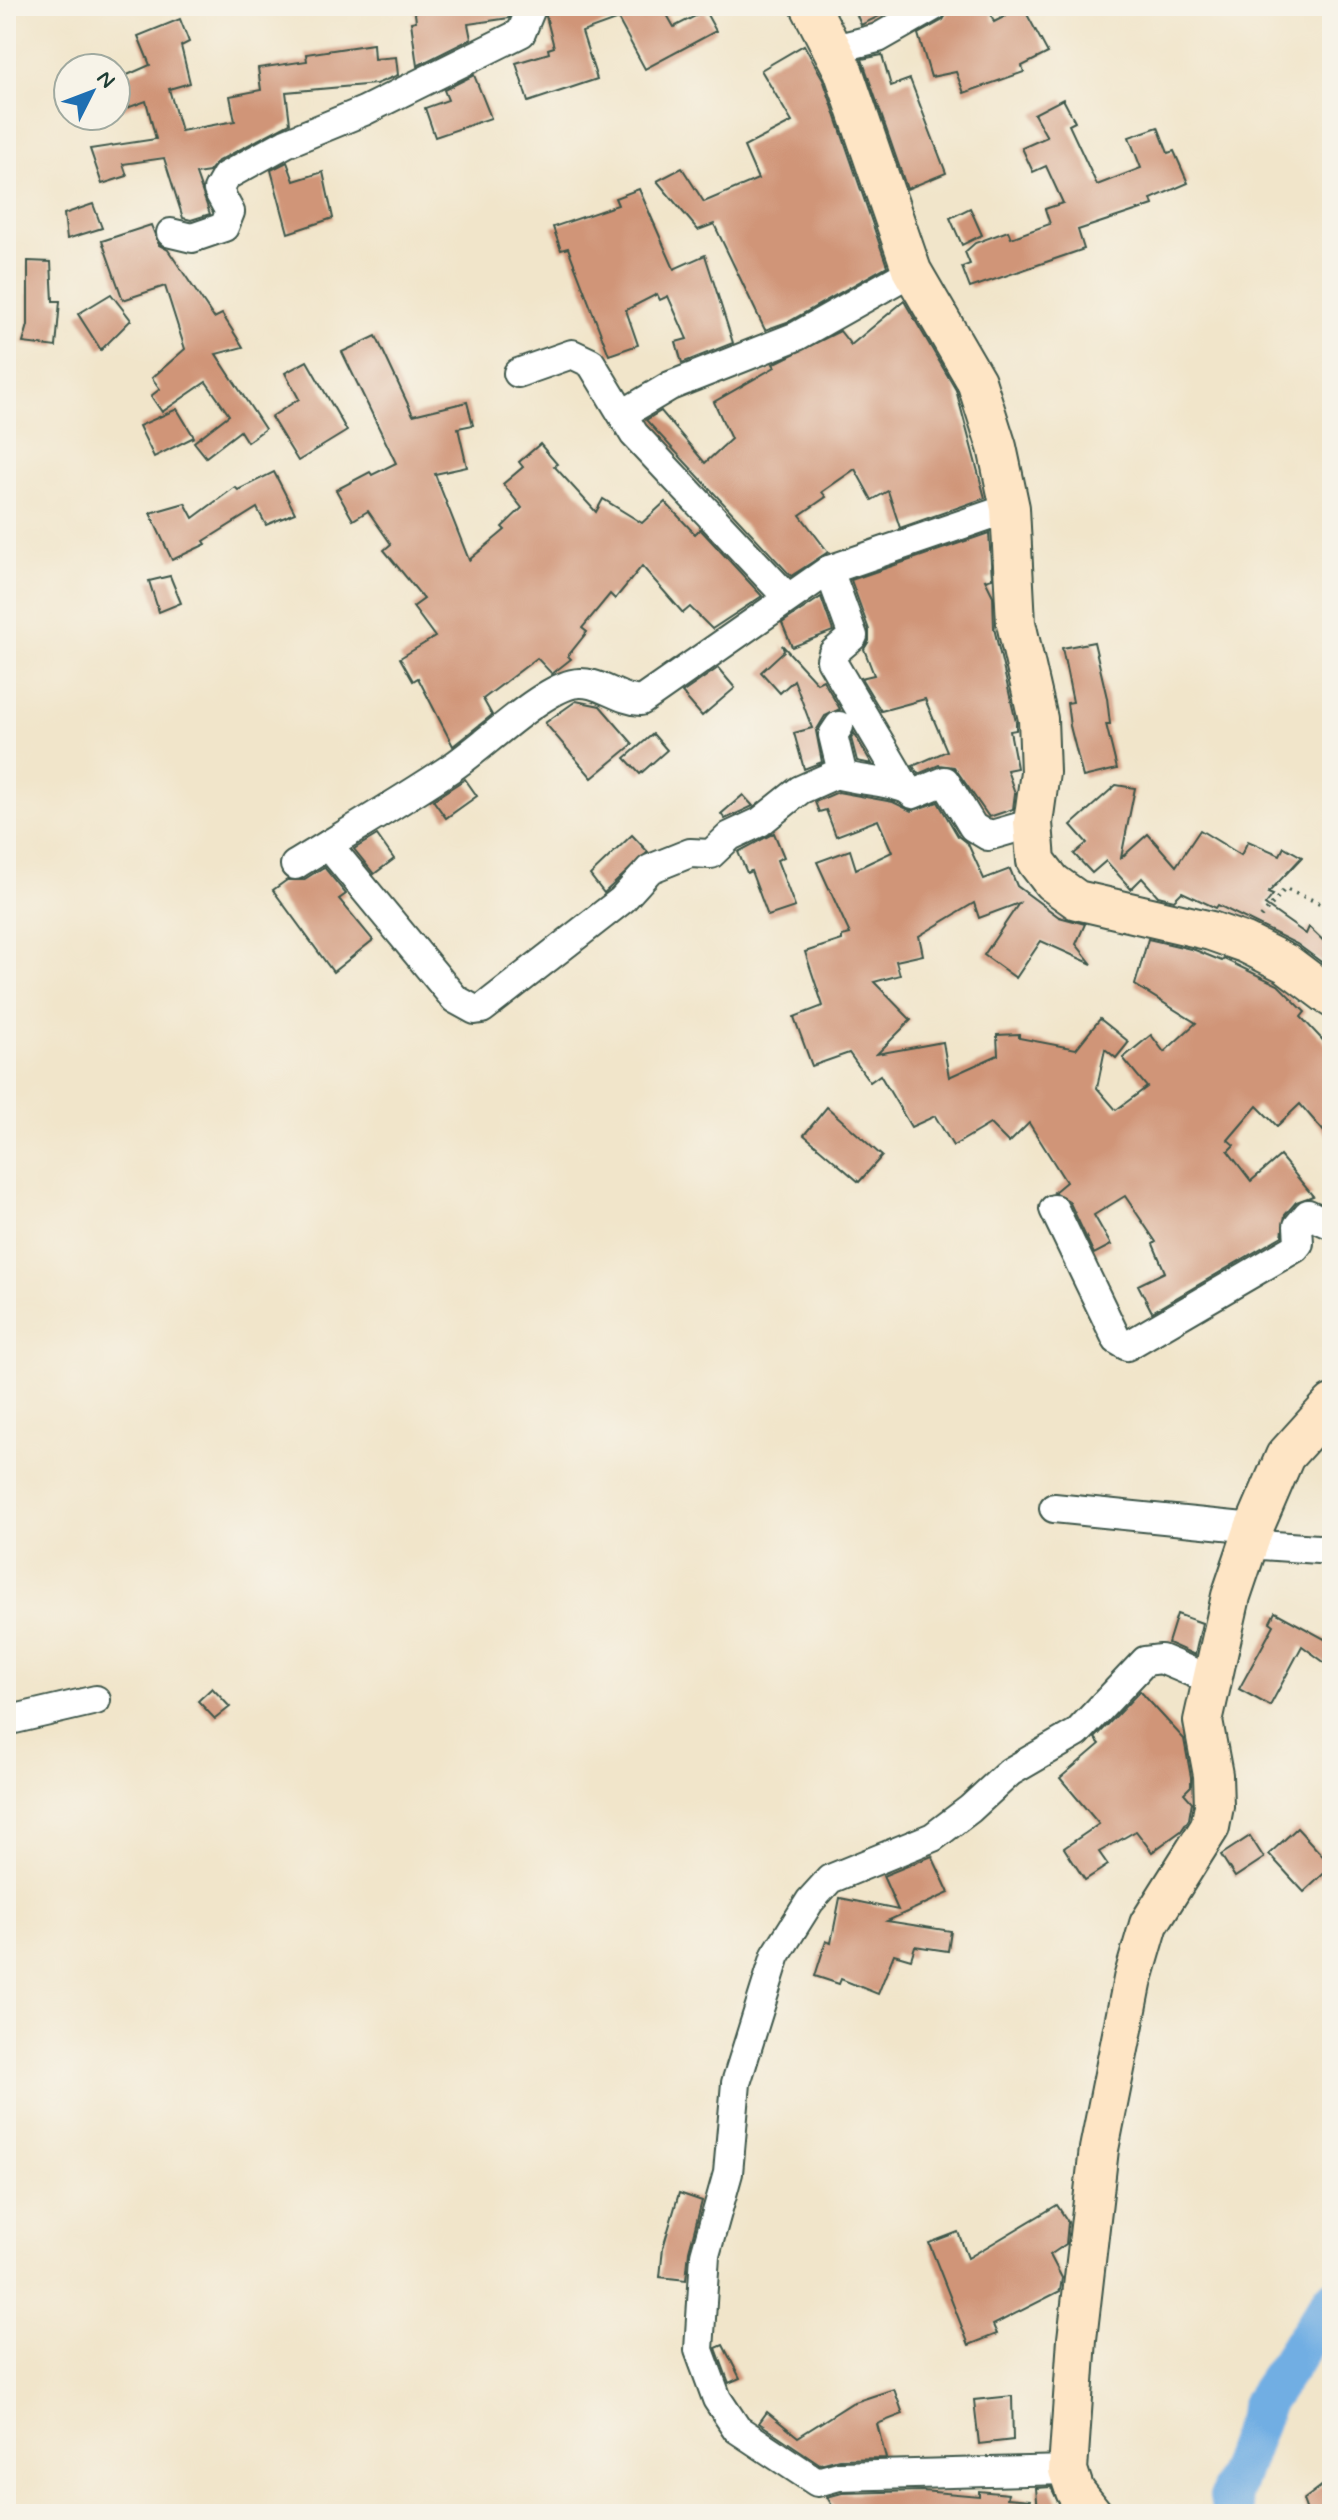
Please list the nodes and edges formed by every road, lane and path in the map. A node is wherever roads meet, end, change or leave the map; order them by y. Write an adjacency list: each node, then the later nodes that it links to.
1 (532, 6): 5 (street)
2 (810, 6): 4 (street)
3 (934, 6): 4 (street)
4 (834, 49): 6 (street)
5 (171, 233)
6 (912, 271): 8 (street); 9 (street)
7 (518, 373): 8 (street)
8 (623, 414): 11 (street)
9 (1010, 508): 10 (street); 15 (street)
10 (829, 570): 11 (street); 14 (street)
11 (787, 597): 16 (street)
12 (839, 726): 13 (street)
13 (836, 774): 14 (street); 16 (street)
14 (907, 789): 15 (street)
15 (1033, 823): 19 (street)
16 (328, 845): 17 (street)
17 (295, 865)
18 (1332, 908): 19 (path)
19 (1245, 943): 20 (street)
20 (1332, 998)
21 (1054, 1209): 22 (street)
22 (1332, 1225)
23 (1332, 1404): 25 (street)
24 (1054, 1508): 25 (street)
25 (1251, 1536): 26 (street); 27 (street)
26 (1332, 1550)
27 (1211, 1680): 30 (street); 30 (street)
28 (96, 1700): 29 (street)
29 (6, 1721)
30 (1068, 2470): 31 (street)
31 (1093, 2514)

